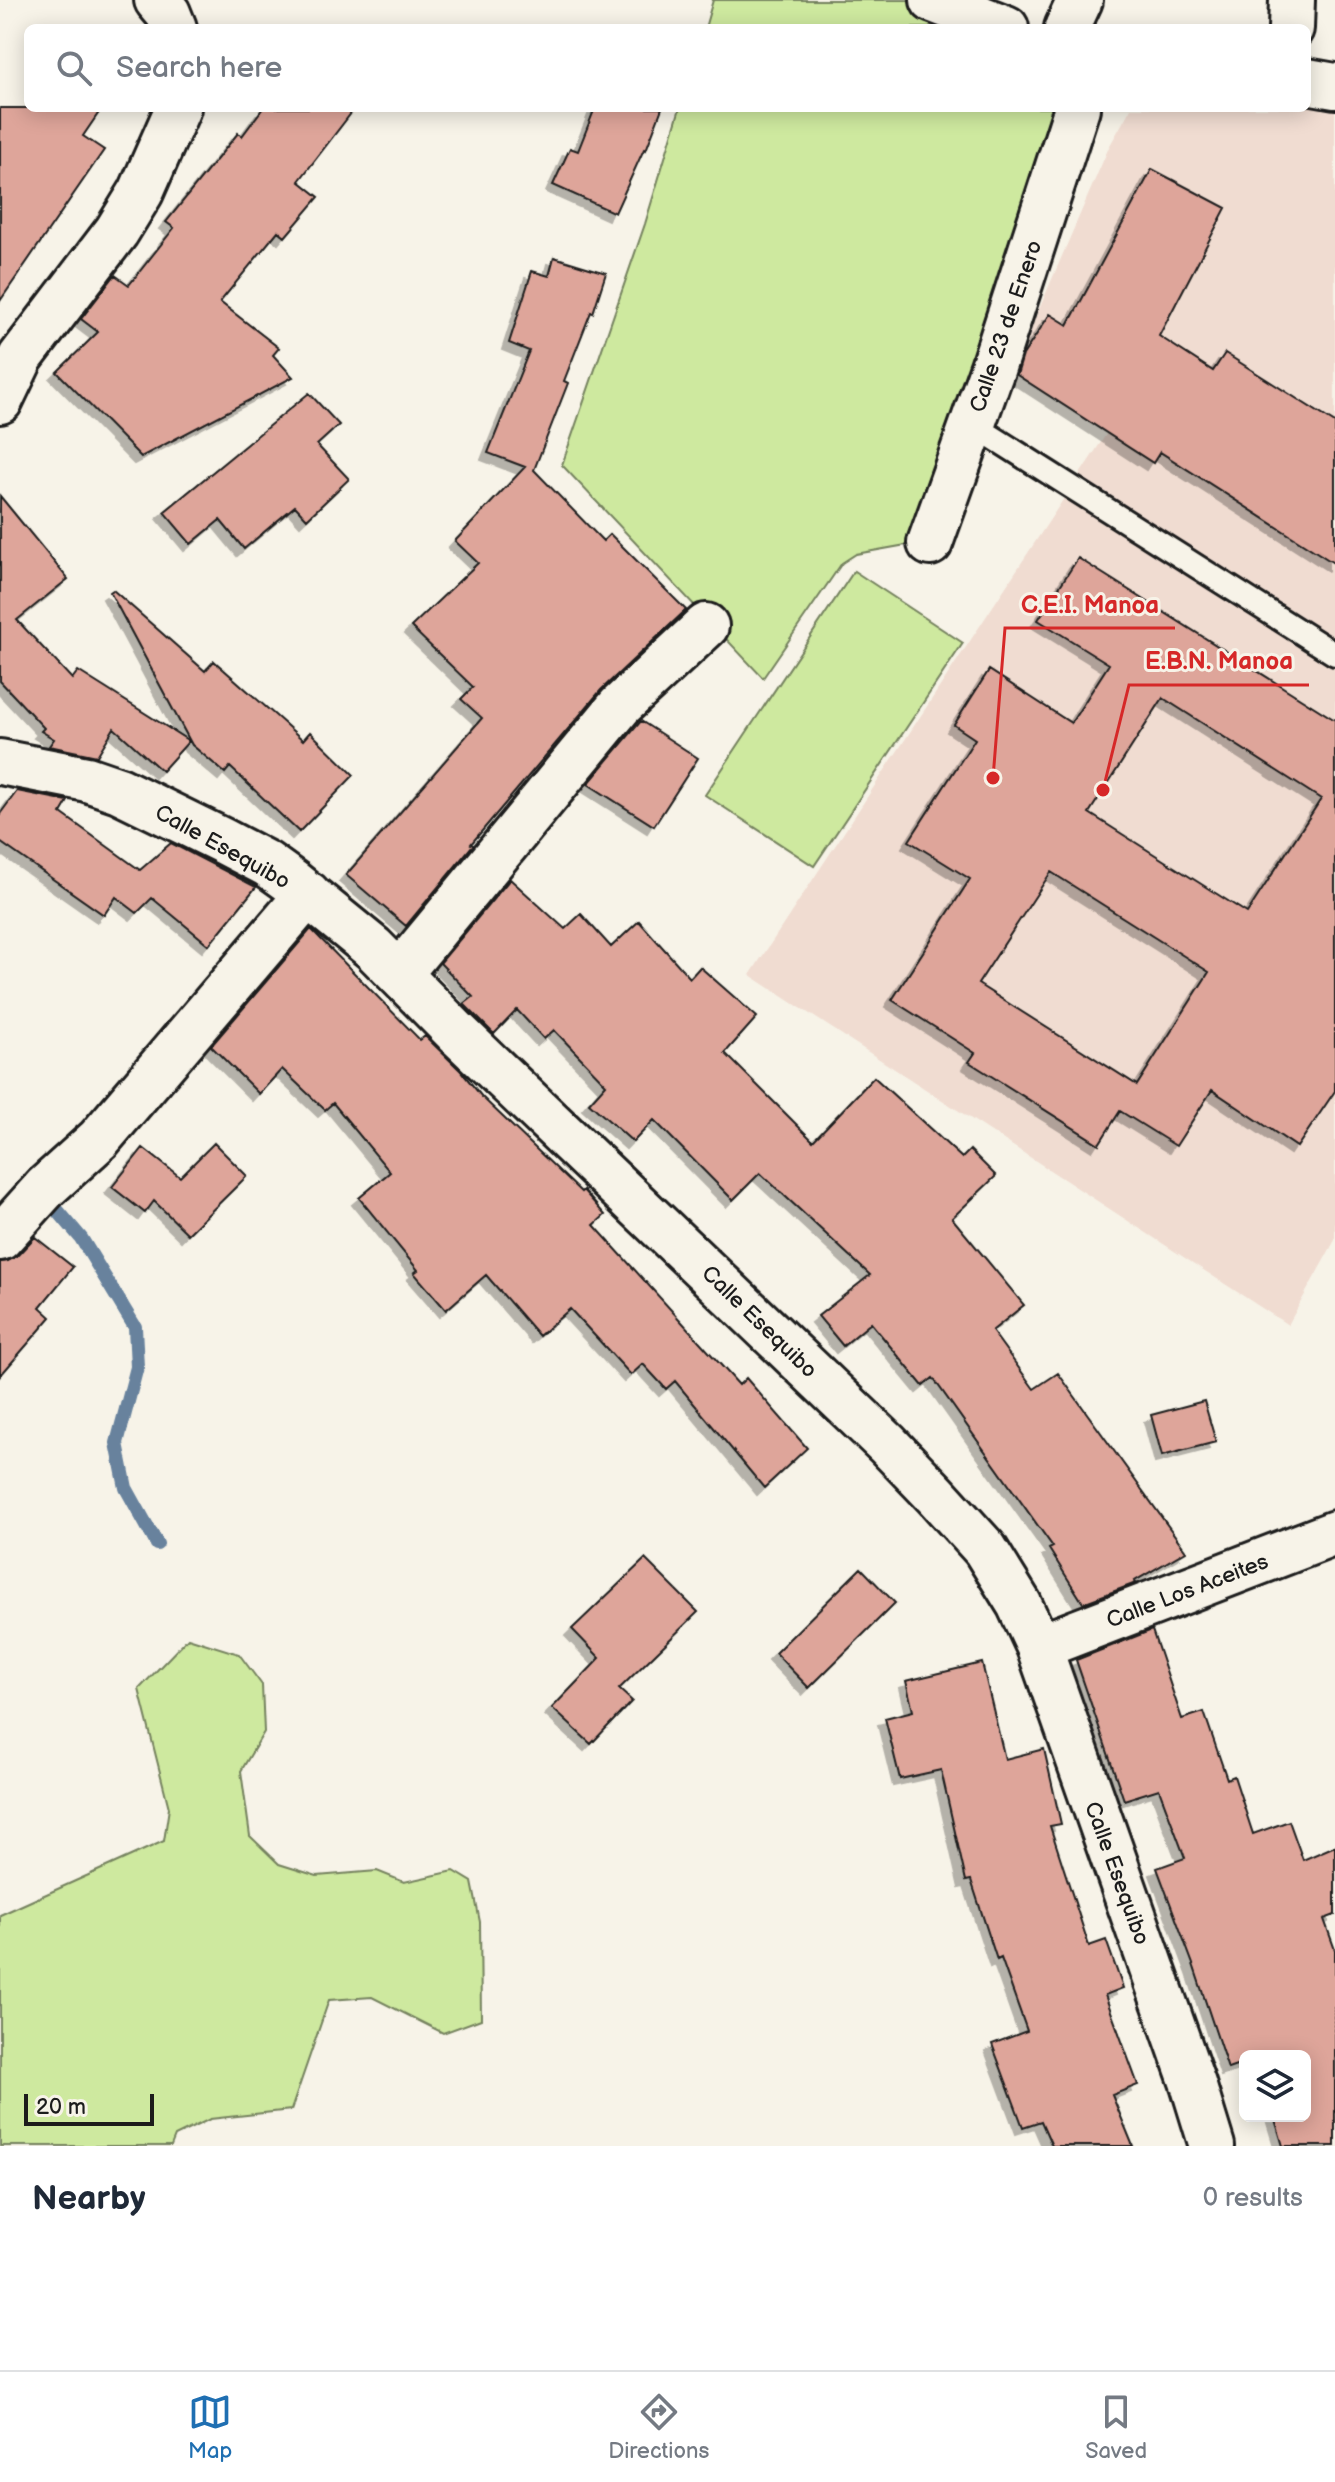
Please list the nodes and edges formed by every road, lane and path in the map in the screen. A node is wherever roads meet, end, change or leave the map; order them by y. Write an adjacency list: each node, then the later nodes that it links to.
1 (157, 0): 5 (street)
2 (933, 0): 6 (street)
3 (1080, 0): 7 (street)
4 (1292, 0): 8 (street)
5 (172, 24)
6 (996, 24)
7 (1069, 24)
8 (1291, 24)
9 (1311, 82): 10 (street)
10 (1335, 86)
11 (176, 112): 13 (street)
12 (1076, 112): 14 (street, Calle 23 de Enero)
13 (0, 401)
14 (972, 424): 15 (street, Calle 23 de Enero); 17 (lane)
15 (930, 543)
16 (706, 626): 20 (street)
17 (1335, 654)
18 (0, 762): 19 (street, Calle Esequibo)
19 (308, 894): 20 (street, Calle Esequibo); 21 (street)
20 (399, 974): 23 (street, Calle Esequibo)
21 (0, 1238)
22 (1335, 1533): 23 (street, Calle Los Aceites)
23 (1039, 1647): 24 (street, Calle Esequibo)
24 (1212, 2146)

